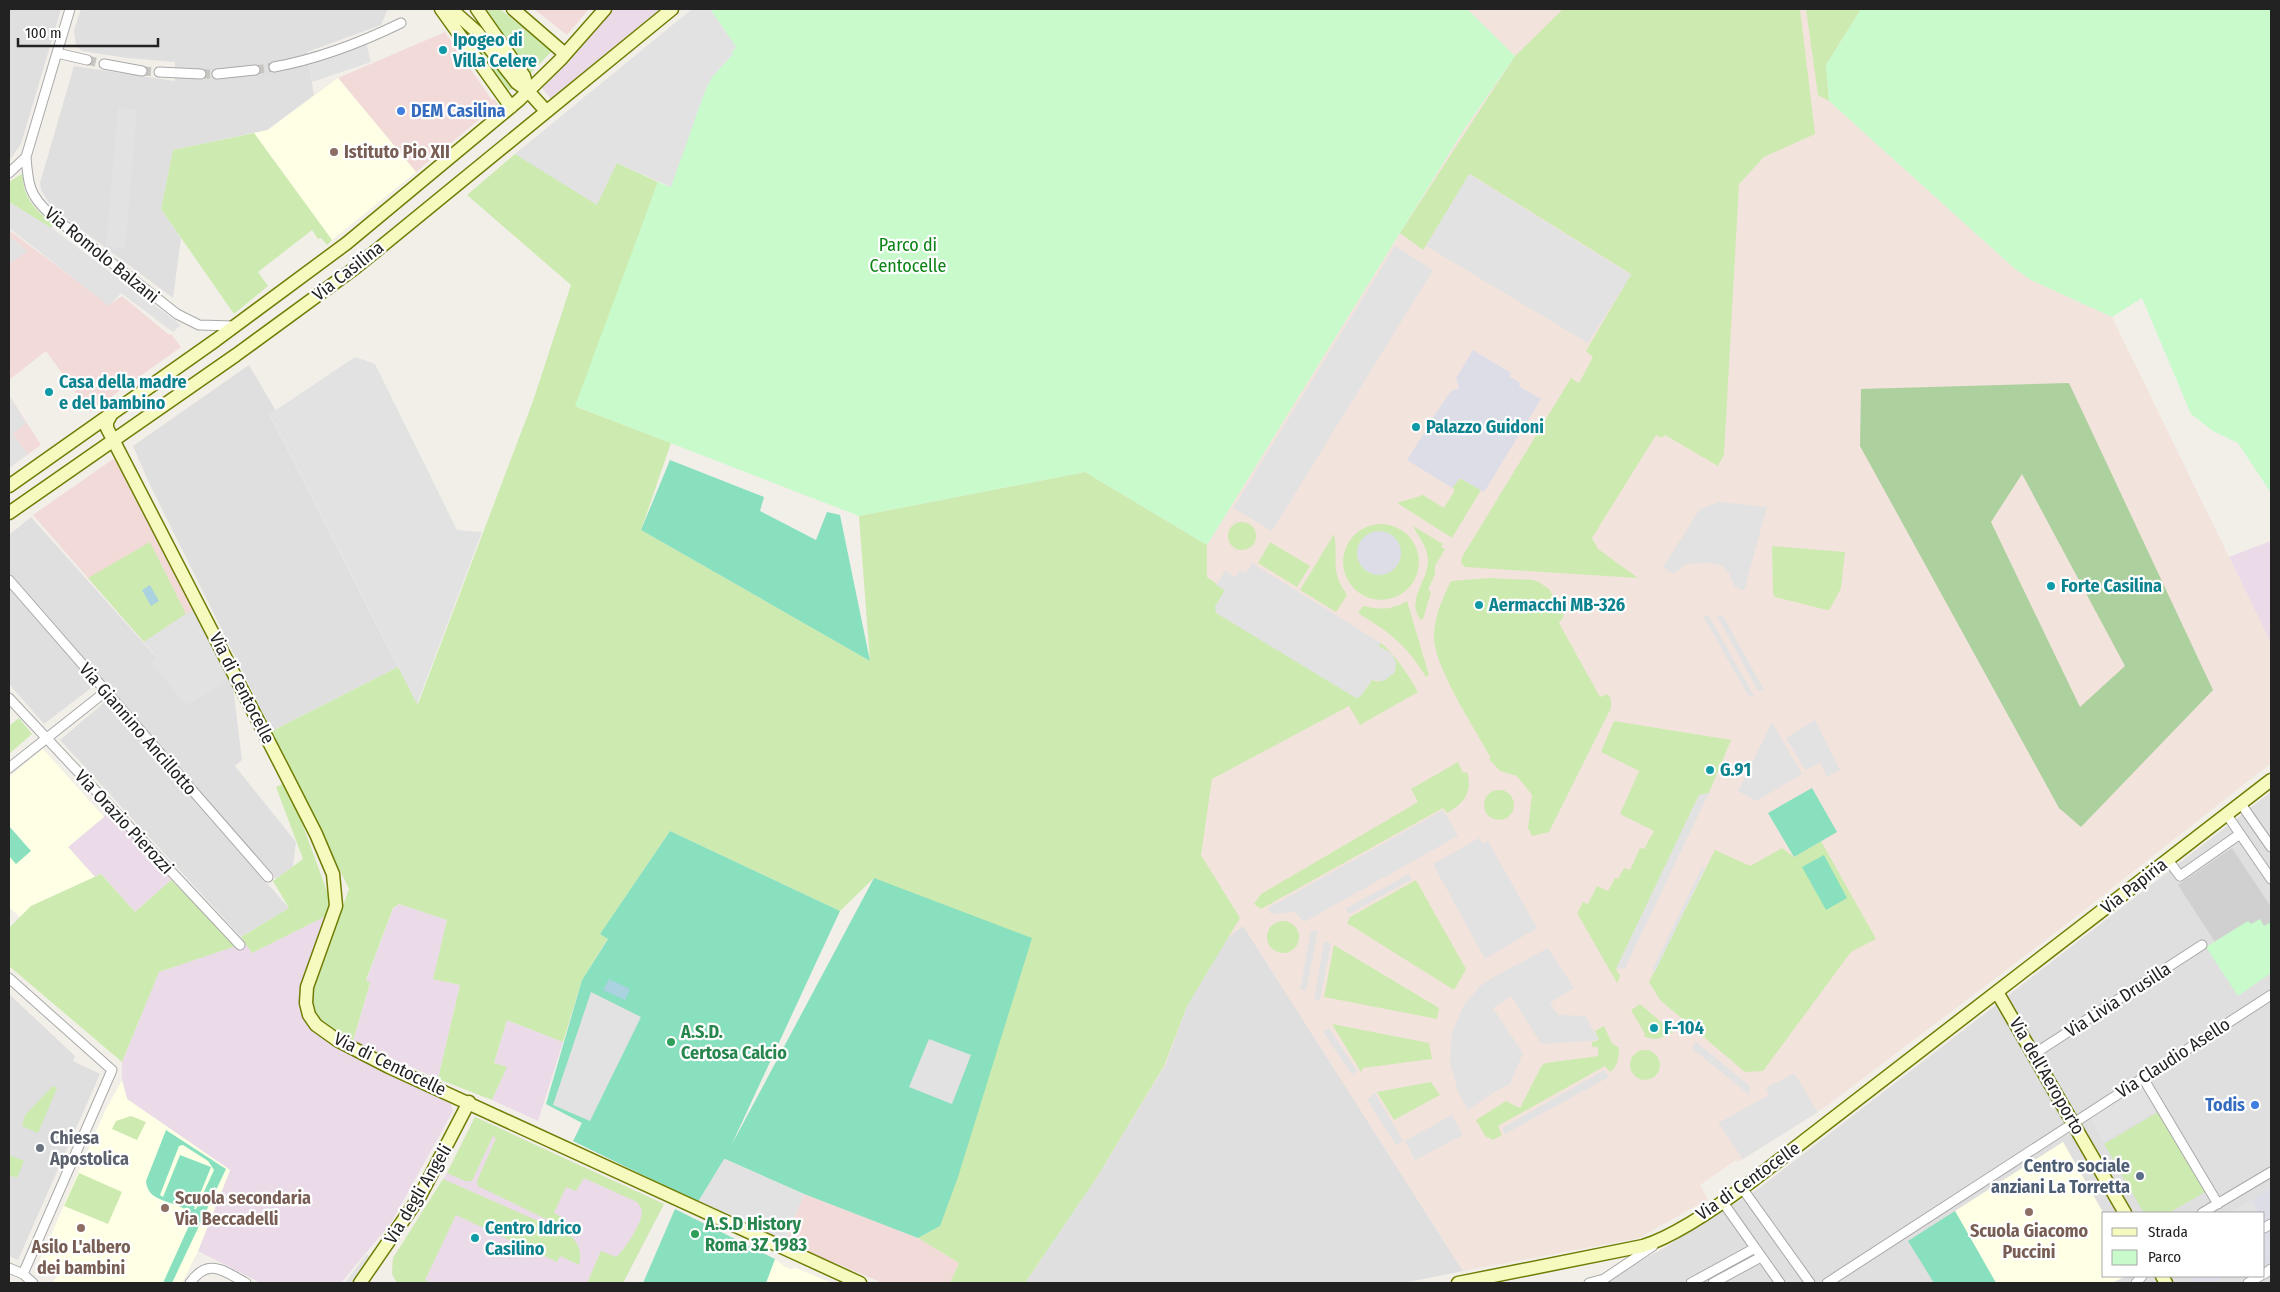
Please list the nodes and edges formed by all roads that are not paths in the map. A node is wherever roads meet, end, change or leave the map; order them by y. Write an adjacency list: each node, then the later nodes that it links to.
1 (70, 9): 9 (street)
2 (441, 9): 20 (street)
3 (450, 9): 19 (street)
4 (477, 9): 19 (street)
5 (513, 9): 10 (street)
6 (604, 9): 10 (street, Via Casilina)
7 (672, 9): 21 (street, Via Casilina)
8 (401, 23): 13 (street)
9 (57, 53): 11 (street); 22 (street)
10 (566, 54): 19 (street, Via Casilina)
11 (87, 60)
12 (104, 64): 15 (street)
13 (274, 67)
14 (255, 70): 18 (street)
15 (142, 71)
16 (159, 72): 17 (street)
17 (200, 74)
18 (217, 74)
19 (528, 91): 20 (street, Via Casilina); 21 (street)
20 (511, 107): 24 (street, Via Casilina)
21 (546, 111): 26 (street, Via Casilina)
22 (26, 157): 23 (street); 24 (street, Via Romolo Balzani)
23 (9, 173)
24 (234, 326): 25 (street, Via Casilina)
25 (112, 413): 26 (street, Via di Centocelle); 27 (street, Via Casilina)
26 (114, 439): 28 (street, Via Casilina); 50 (street, Via di Centocelle)
27 (9, 486)
28 (9, 513)
29 (9, 580): 30 (street, Via Giannino Ancillotto)
30 (105, 692): 32 (street); 41 (street, Via Giannino Ancillotto)
31 (9, 698): 32 (street, Via Orazio Pierozzi)
32 (46, 739): 33 (street); 43 (street, Via Orazio Pierozzi)
33 (9, 768)
34 (2271, 780): 35 (street, Via Papiria)
35 (2241, 804): 36 (street, Via Papiria); 37 (street)
36 (2227, 815): 38 (street); 40 (street, Via Papiria)
37 (2256, 825): 38 (street); 39 (street)
38 (2241, 834): 40 (street); 42 (street)
39 (2271, 847)
40 (2168, 860): 46 (street, Via Papiria)
41 (268, 877)
42 (2271, 879)
43 (240, 945)
44 (2202, 945): 48 (street, Via Livia Drusilla)
45 (9, 978): 62 (street)
46 (1997, 992): 48 (street, Via dell'Aeroporto); 53 (street, Via di Centocelle)
47 (2271, 995): 49 (street, Via Claudio Asello)
48 (2034, 1054): 51 (street, Via dell'Aeroporto)
49 (2143, 1078): 51 (street, Via Claudio Asello); 55 (street)
50 (469, 1102): 67 (street, Via degli Angeli); 68 (street, Via di Centocelle)
51 (2074, 1122): 56 (street, Via dell'Aeroporto); 74 (street, Via Claudio Asello)
52 (2271, 1172): 55 (street)
53 (1742, 1188): 54 (street, Via di Centocelle); 73 (street)
54 (1722, 1202): 58 (street, Via di Centocelle); 59 (street)
55 (2218, 1204): 57 (street)
56 (2124, 1212)
57 (2204, 1212)
58 (1661, 1239): 63 (street); 69 (street, Via di Centocelle)
59 (1755, 1248): 60 (street); 70 (street)
60 (1761, 1257): 71 (street); 72 (street)
61 (9, 1268): 62 (street)
62 (23, 1274): 64 (street)
63 (1598, 1282)
64 (32, 1283)
65 (190, 1283): 66 (street)
66 (246, 1283)
67 (360, 1283)
68 (860, 1283)
69 (1459, 1283)
70 (1691, 1283)
71 (1713, 1283)
72 (1780, 1283)
73 (1810, 1283)
74 (1827, 1283)

